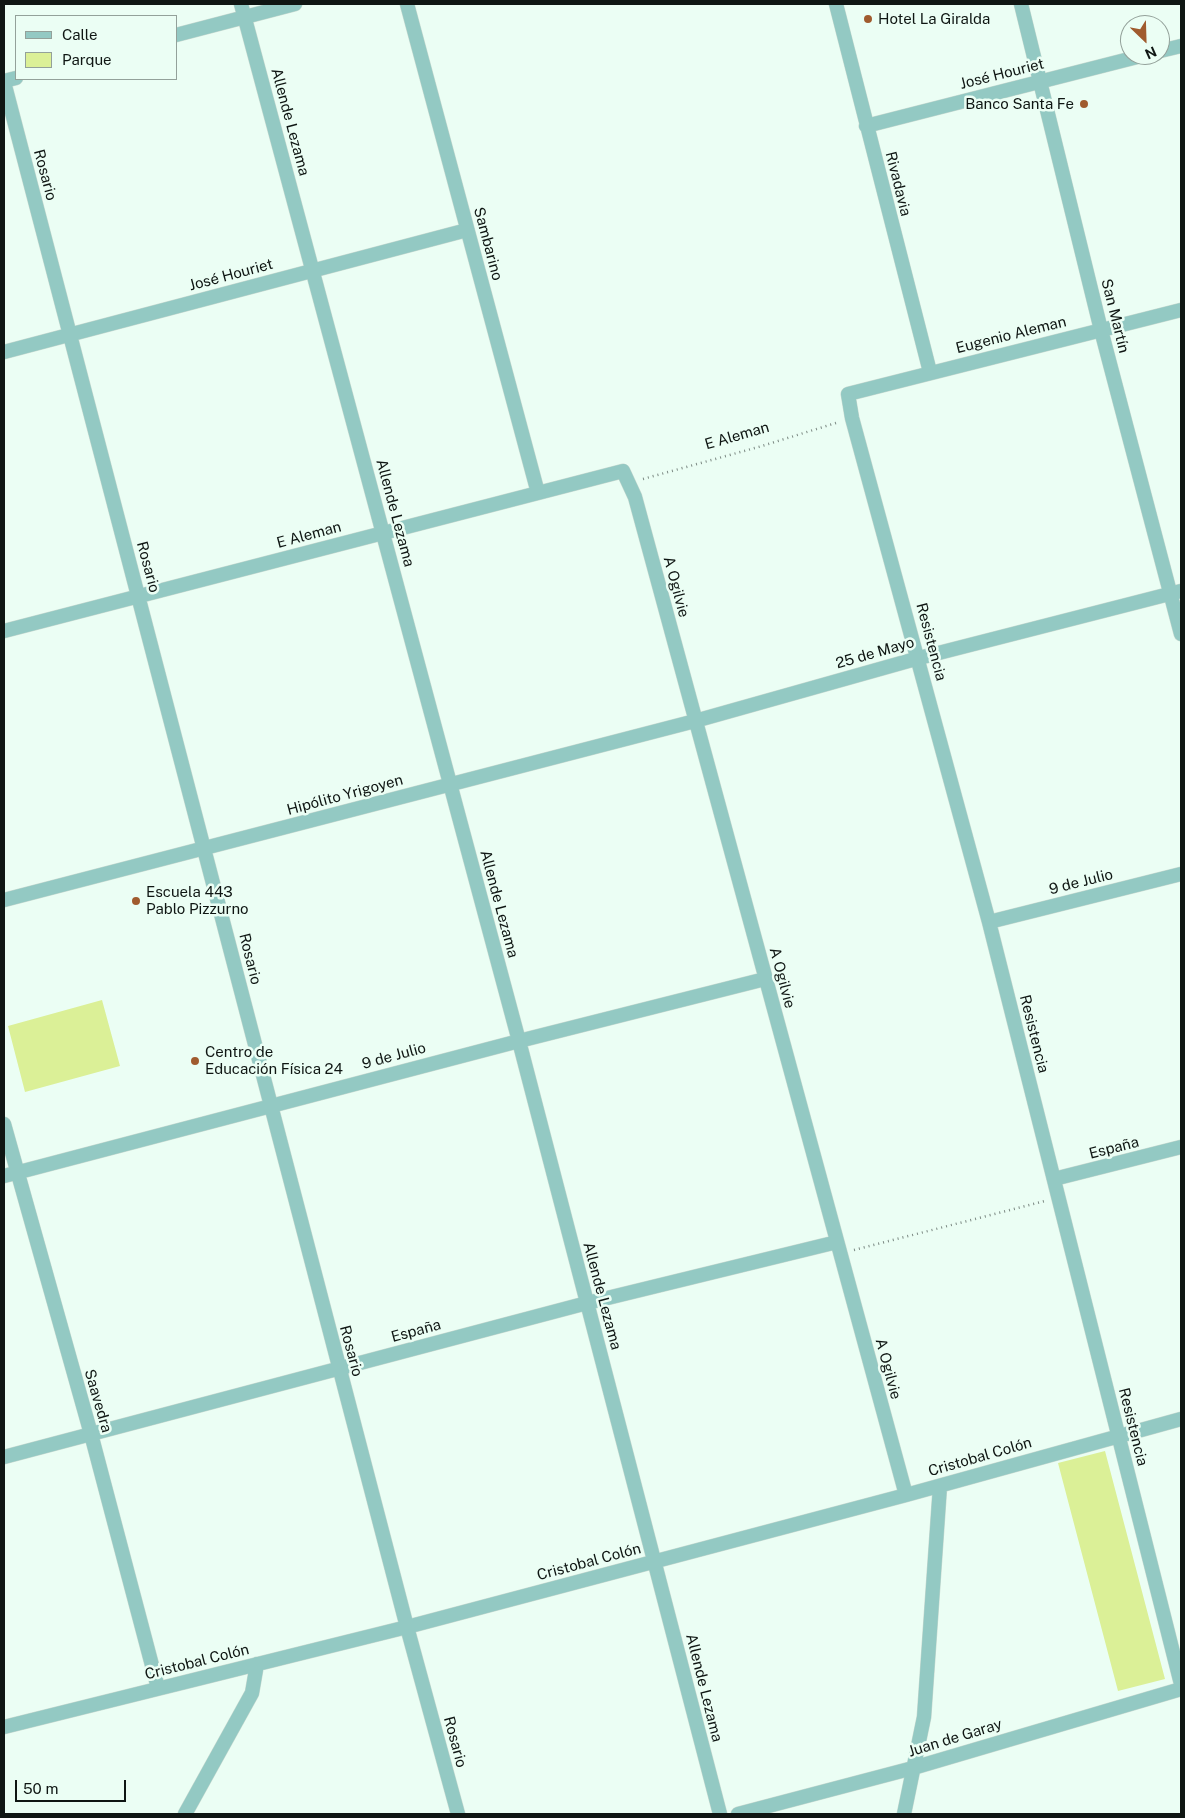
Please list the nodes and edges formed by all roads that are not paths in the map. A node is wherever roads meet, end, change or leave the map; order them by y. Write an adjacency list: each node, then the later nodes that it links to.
1 (294, 4): 5 (street)
2 (407, 4): 11 (street, Sambarino)
3 (836, 4): 10 (street, Rivadavia)
4 (1021, 4): 8 (street, San Martín)
5 (243, 10): 6 (street); 12 (street, Allende Lezama)
6 (178, 34)
7 (1120, 61): 8 (street, José Houriet)
8 (1041, 81): 10 (street, José Houriet); 14 (street, San Martín)
9 (4, 82): 15 (street, Rosario)
10 (866, 126): 17 (street, Rivadavia)
11 (467, 230): 12 (street, José Houriet); 20 (street, Sambarino)
12 (313, 270): 15 (street, José Houriet); 21 (street, Allende Lezama)
13 (1181, 310): 14 (street, Eugenio Aleman)
14 (1101, 330): 17 (street, Eugenio Aleman); 22 (street, San Martín)
15 (71, 334): 16 (street, José Houriet); 23 (street, Rosario)
16 (4, 352)
17 (930, 372): 18 (street, Eugenio Aleman)
18 (848, 394): 26 (street, Resistencia)
19 (626, 477): 20 (street, E Aleman); 27 (street, A Ogilvie)
20 (538, 493): 21 (street, E Aleman)
21 (383, 533): 23 (street, E Aleman); 28 (street, Allende Lezama)
22 (1176, 592): 25 (street, San Martín); 26 (street, 25 de Mayo)
23 (139, 596): 24 (street, E Aleman); 29 (street, Rosario)
24 (4, 631)
25 (1181, 634)
26 (919, 658): 27 (street, 25 de Mayo); 32 (street, Resistencia)
27 (694, 721): 28 (street, Hipólito Yrigoyen); 33 (street, A Ogilvie)
28 (450, 784): 29 (street, Hipólito Yrigoyen); 34 (street, Allende Lezama)
29 (205, 848): 31 (street, Hipólito Yrigoyen); 35 (street, Rosario)
30 (1181, 874): 32 (street, 9 de Julio)
31 (4, 900)
32 (989, 922): 39 (street, Resistencia)
33 (765, 979): 34 (street, 9 de Julio); 40 (street, A Ogilvie)
34 (519, 1041): 35 (street, 9 de Julio); 41 (street, Allende Lezama)
35 (270, 1105): 38 (street, 9 de Julio); 42 (street, Rosario)
36 (4, 1124): 38 (street, Saavedra)
37 (1181, 1147): 39 (street, España)
38 (10, 1174): 44 (street, Saavedra)
39 (1054, 1179): 45 (street, Resistencia)
40 (838, 1248): 41 (street, España); 48 (street, A Ogilvie)
41 (587, 1303): 42 (street, España); 49 (street, Allende Lezama)
42 (339, 1368): 44 (street, España); 50 (street, Rosario)
43 (1181, 1419): 45 (street, Cristobal Colón)
44 (91, 1434): 46 (street, España); 53 (street, Saavedra)
45 (1118, 1436): 47 (street, Cristobal Colón); 52 (street, Resistencia)
46 (4, 1457)
47 (940, 1486): 48 (street, Cristobal Colón); 56 (street)
48 (906, 1495): 49 (street, Cristobal Colón)
49 (655, 1561): 50 (street, Cristobal Colón); 59 (street, Allende Lezama)
50 (406, 1627): 51 (street, Cristobal Colón); 58 (street, Rosario)
51 (257, 1664): 53 (street, Cristobal Colón); 57 (street)
52 (1181, 1684)
53 (158, 1688): 55 (street, Cristobal Colón)
54 (1181, 1689): 56 (street, Juan de Garay)
55 (4, 1727)
56 (913, 1768): 60 (street, Juan de Garay); 61 (street)
57 (185, 1814)
58 (458, 1814)
59 (720, 1814)
60 (738, 1814)
61 (904, 1814)

